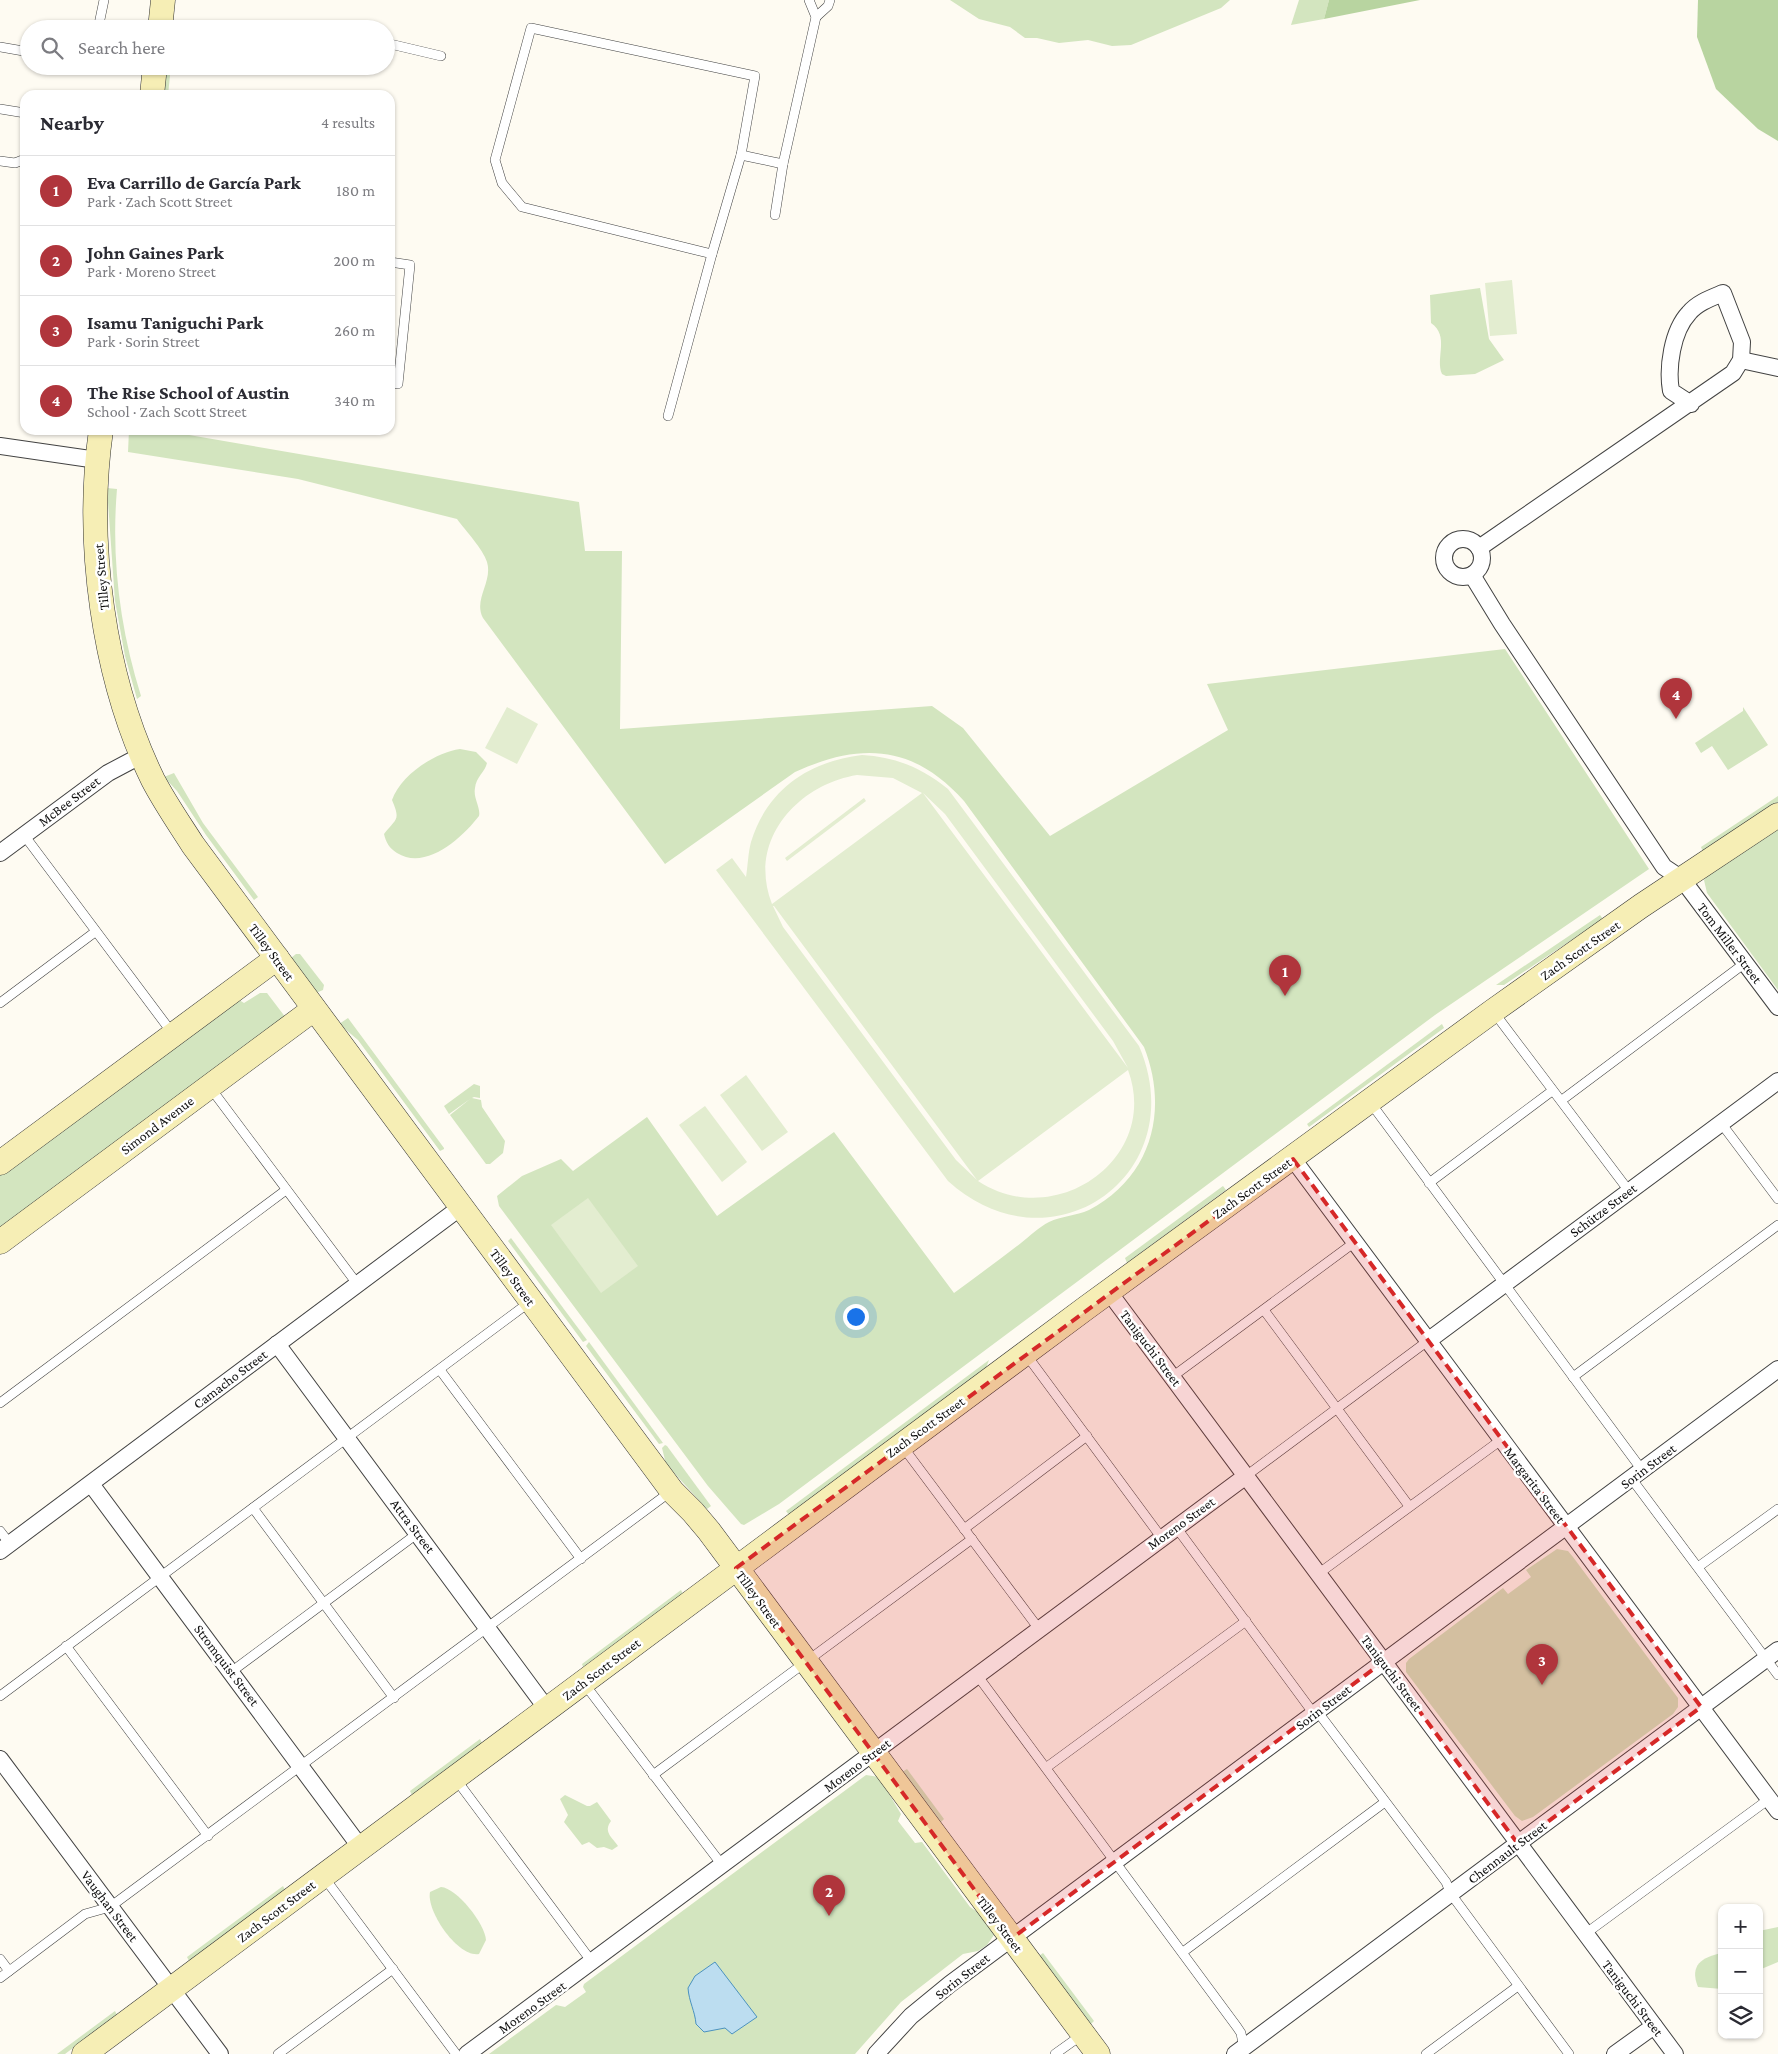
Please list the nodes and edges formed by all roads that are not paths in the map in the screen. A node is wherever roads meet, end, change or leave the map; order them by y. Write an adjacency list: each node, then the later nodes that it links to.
1 (104, 0): 6 (lane)
2 (163, 0): 7 (street)
3 (809, 0): 5 (lane)
4 (830, 0): 5 (lane)
5 (816, 16): 19 (lane)
6 (100, 20)
7 (161, 20)
8 (395, 45): 11 (lane)
9 (0, 47): 10 (lane)
10 (20, 50)
11 (440, 56)
12 (154, 75): 13 (street)
13 (153, 90)
14 (0, 109): 15 (lane)
15 (20, 112)
16 (741, 155): 19 (lane); 21 (lane); 21 (lane)
17 (0, 161): 18 (lane)
18 (20, 161)
19 (783, 164): 20 (lane)
20 (775, 215)
21 (712, 254): 27 (lane)
22 (395, 263): 25 (lane)
23 (1741, 360): 24 (street); 26 (street); 26 (street)
24 (1778, 368)
25 (395, 384)
26 (1691, 404): 31 (street)
27 (668, 416)
28 (100, 435): 30 (street, Tilley Street)
29 (0, 446): 30 (street)
30 (97, 460): 33 (street, Tilley Street)
31 (1479, 548): 32 (street); 32 (street)
32 (1472, 575): 37 (street, Tom Miller Street)
33 (142, 755): 35 (street, McBee Street); 39 (street, Tilley Street)
34 (1778, 815): 37 (street, Zach Scott Street)
35 (24, 835): 36 (street, McBee Street); 38 (lane)
36 (0, 853)
37 (1682, 878): 40 (street, Tom Miller Street); 44 (street, Zach Scott Street)
38 (95, 932): 41 (lane); 45 (lane)
39 (277, 958): 43 (street, Tilley Street); 45 (street)
40 (1745, 963): 42 (street, Tom Miller Street); 49 (lane)
41 (0, 1003)
42 (1778, 1007)
43 (314, 1009): 47 (street, Simond Avenue); 58 (street, Tilley Street)
44 (1493, 1011): 48 (lane); 50 (street, Zach Scott Street)
45 (173, 1035): 53 (street)
46 (1778, 1081): 51 (street, Schütze Street)
47 (209, 1086): 55 (lane); 60 (street, Simond Avenue)
48 (1552, 1091): 49 (lane); 54 (lane)
49 (1562, 1100): 56 (lane)
50 (1369, 1102): 52 (street, Zach Scott Street); 54 (lane)
51 (1721, 1123): 56 (street, Schütze Street); 57 (lane)
52 (1292, 1159): 61 (street, Margarita Street); 64 (street, Zach Scott Street)
53 (0, 1164)
54 (1428, 1183): 62 (lane)
55 (286, 1190): 63 (lane); 74 (lane)
56 (1629, 1191): 62 (street, Schütze Street)
57 (1778, 1199)
58 (461, 1207): 63 (street, Camacho Street); 65 (street, Tilley Street)
59 (1778, 1225): 73 (lane)
60 (0, 1242)
61 (1355, 1242): 66 (lane); 67 (street, Margarita Street)
62 (1505, 1283): 67 (street, Schütze Street); 73 (lane)
63 (358, 1286): 68 (street, Camacho Street)
64 (1109, 1292): 69 (street, Zach Scott Street); 72 (street, Taniguchi Street)
65 (531, 1301): 71 (lane); 83 (street, Tilley Street)
66 (1264, 1310): 72 (lane); 75 (lane)
67 (1429, 1340): 75 (lane); 78 (street, Margarita Street)
68 (277, 1344): 77 (street, Attra Street); 82 (street, Camacho Street)
69 (1025, 1353): 76 (lane); 79 (street, Zach Scott Street)
70 (1778, 1369): 80 (street, Sorin Street)
71 (440, 1370): 77 (lane); 95 (lane)
72 (1172, 1377): 81 (street, Taniguchi Street)
73 (1573, 1377): 80 (lane)
74 (0, 1403)
75 (1337, 1409): 81 (lane); 84 (lane)
76 (1087, 1436): 89 (lane); 92 (lane)
77 (348, 1438): 85 (lane); 91 (street, Attra Street)
78 (1501, 1440): 84 (lane); 88 (street, Margarita Street)
79 (902, 1444): 89 (lane); 96 (street, Zach Scott Street)
80 (1636, 1474): 88 (street, Sorin Street); 97 (lane)
81 (1246, 1476): 87 (street, Moreno Street); 98 (street, Taniguchi Street)
82 (91, 1484): 94 (street, Camacho Street); 99 (street, Stromquist Street)
83 (672, 1491): 95 (lane); 96 (street, Tilley Street)
84 (1409, 1506): 98 (lane)
85 (253, 1508): 99 (lane); 100 (lane)
86 (1778, 1509): 97 (lane)
87 (1176, 1527): 92 (street, Moreno Street); 101 (lane)
88 (1566, 1527): 106 (street, Sorin Street); 114 (street, Margarita Street)
89 (964, 1528): 93 (lane)
90 (0, 1531): 94 (lane)
91 (418, 1534): 100 (lane); 102 (street, Attra Street)
92 (1161, 1537): 103 (street, Moreno Street)
93 (972, 1539): 103 (lane); 107 (lane)
94 (5, 1548)
95 (581, 1558): 102 (lane)
96 (736, 1568): 107 (street, Tilley Street); 111 (street, Zach Scott Street)
97 (1698, 1568): 105 (lane)
98 (1318, 1574): 106 (street, Taniguchi Street)
99 (161, 1576): 104 (lane); 108 (street, Stromquist Street)
100 (324, 1603): 108 (lane); 113 (lane)
101 (1246, 1622): 116 (lane); 120 (lane)
102 (488, 1628): 113 (lane); 115 (street, Attra Street)
103 (1039, 1629): 109 (street, Moreno Street)
104 (66, 1646): 112 (lane); 125 (lane)
105 (1772, 1655): 110 (lane); 114 (street, Chennault Street)
106 (1383, 1662): 116 (street, Sorin Street); 126 (street, Taniguchi Street)
107 (806, 1663): 117 (street, Tilley Street); 121 (lane)
108 (231, 1672): 119 (street, Stromquist Street)
109 (978, 1675): 117 (street, Moreno Street); 120 (lane)
110 (1778, 1675)
111 (583, 1682): 115 (street, Zach Scott Street); 121 (lane)
112 (0, 1696)
113 (394, 1698): 119 (lane)
114 (1701, 1707): 124 (street, Margarita Street); 126 (street, Chennault Street)
115 (547, 1709): 122 (street, Zach Scott Street)
116 (1316, 1712): 123 (lane); 128 (street, Sorin Street)
117 (873, 1753): 129 (street, Moreno Street); 134 (street, Tilley Street)
118 (0, 1758): 132 (street, Vaughan Street)
119 (302, 1767): 125 (lane); 127 (street, Stromquist Street)
120 (1047, 1767): 128 (lane)
121 (653, 1775): 129 (lane)
122 (455, 1778): 127 (street, Zach Scott Street); 137 (lane)
123 (1386, 1802): 131 (lane); 135 (lane)
124 (1774, 1805): 133 (lane)
125 (208, 1836): 132 (lane)
126 (1518, 1844): 131 (street, Chennault Street); 133 (street, Taniguchi Street)
127 (361, 1848): 130 (street, Zach Scott Street)
128 (1116, 1861): 134 (street, Sorin Street); 135 (lane)
129 (722, 1865): 137 (street, Moreno Street)
130 (323, 1876): 138 (lane); 142 (street, Zach Scott Street)
131 (1451, 1894): 141 (lane); 145 (street, Chennault Street)
132 (110, 1907): 139 (lane); 142 (street, Vaughan Street)
133 (1585, 1934): 143 (street, Taniguchi Street)
134 (1011, 1939): 144 (street, Tilley Street); 151 (street, Sorin Street)
135 (1183, 1952): 145 (lane)
136 (0, 1959): 139 (lane)
137 (592, 1962): 150 (street, Moreno Street)
138 (393, 1969): 148 (lane); 149 (lane)
139 (9, 1971): 140 (lane)
140 (0, 1978)
141 (1518, 1986): 154 (lane); 155 (lane)
142 (171, 1988): 146 (street, Zach Scott Street); 147 (street, Vaughan Street)
143 (1654, 2026): 156 (street); 157 (street, Taniguchi Street)
144 (1083, 2034): 152 (lane); 153 (street, Tilley Street)
145 (1242, 2052)
146 (84, 2054)
147 (220, 2054)
148 (278, 2054)
149 (456, 2054)
150 (467, 2054)
151 (876, 2054)
152 (1055, 2054)
153 (1098, 2054)
154 (1426, 2054)
155 (1569, 2054)
156 (1615, 2054)
157 (1675, 2054)

